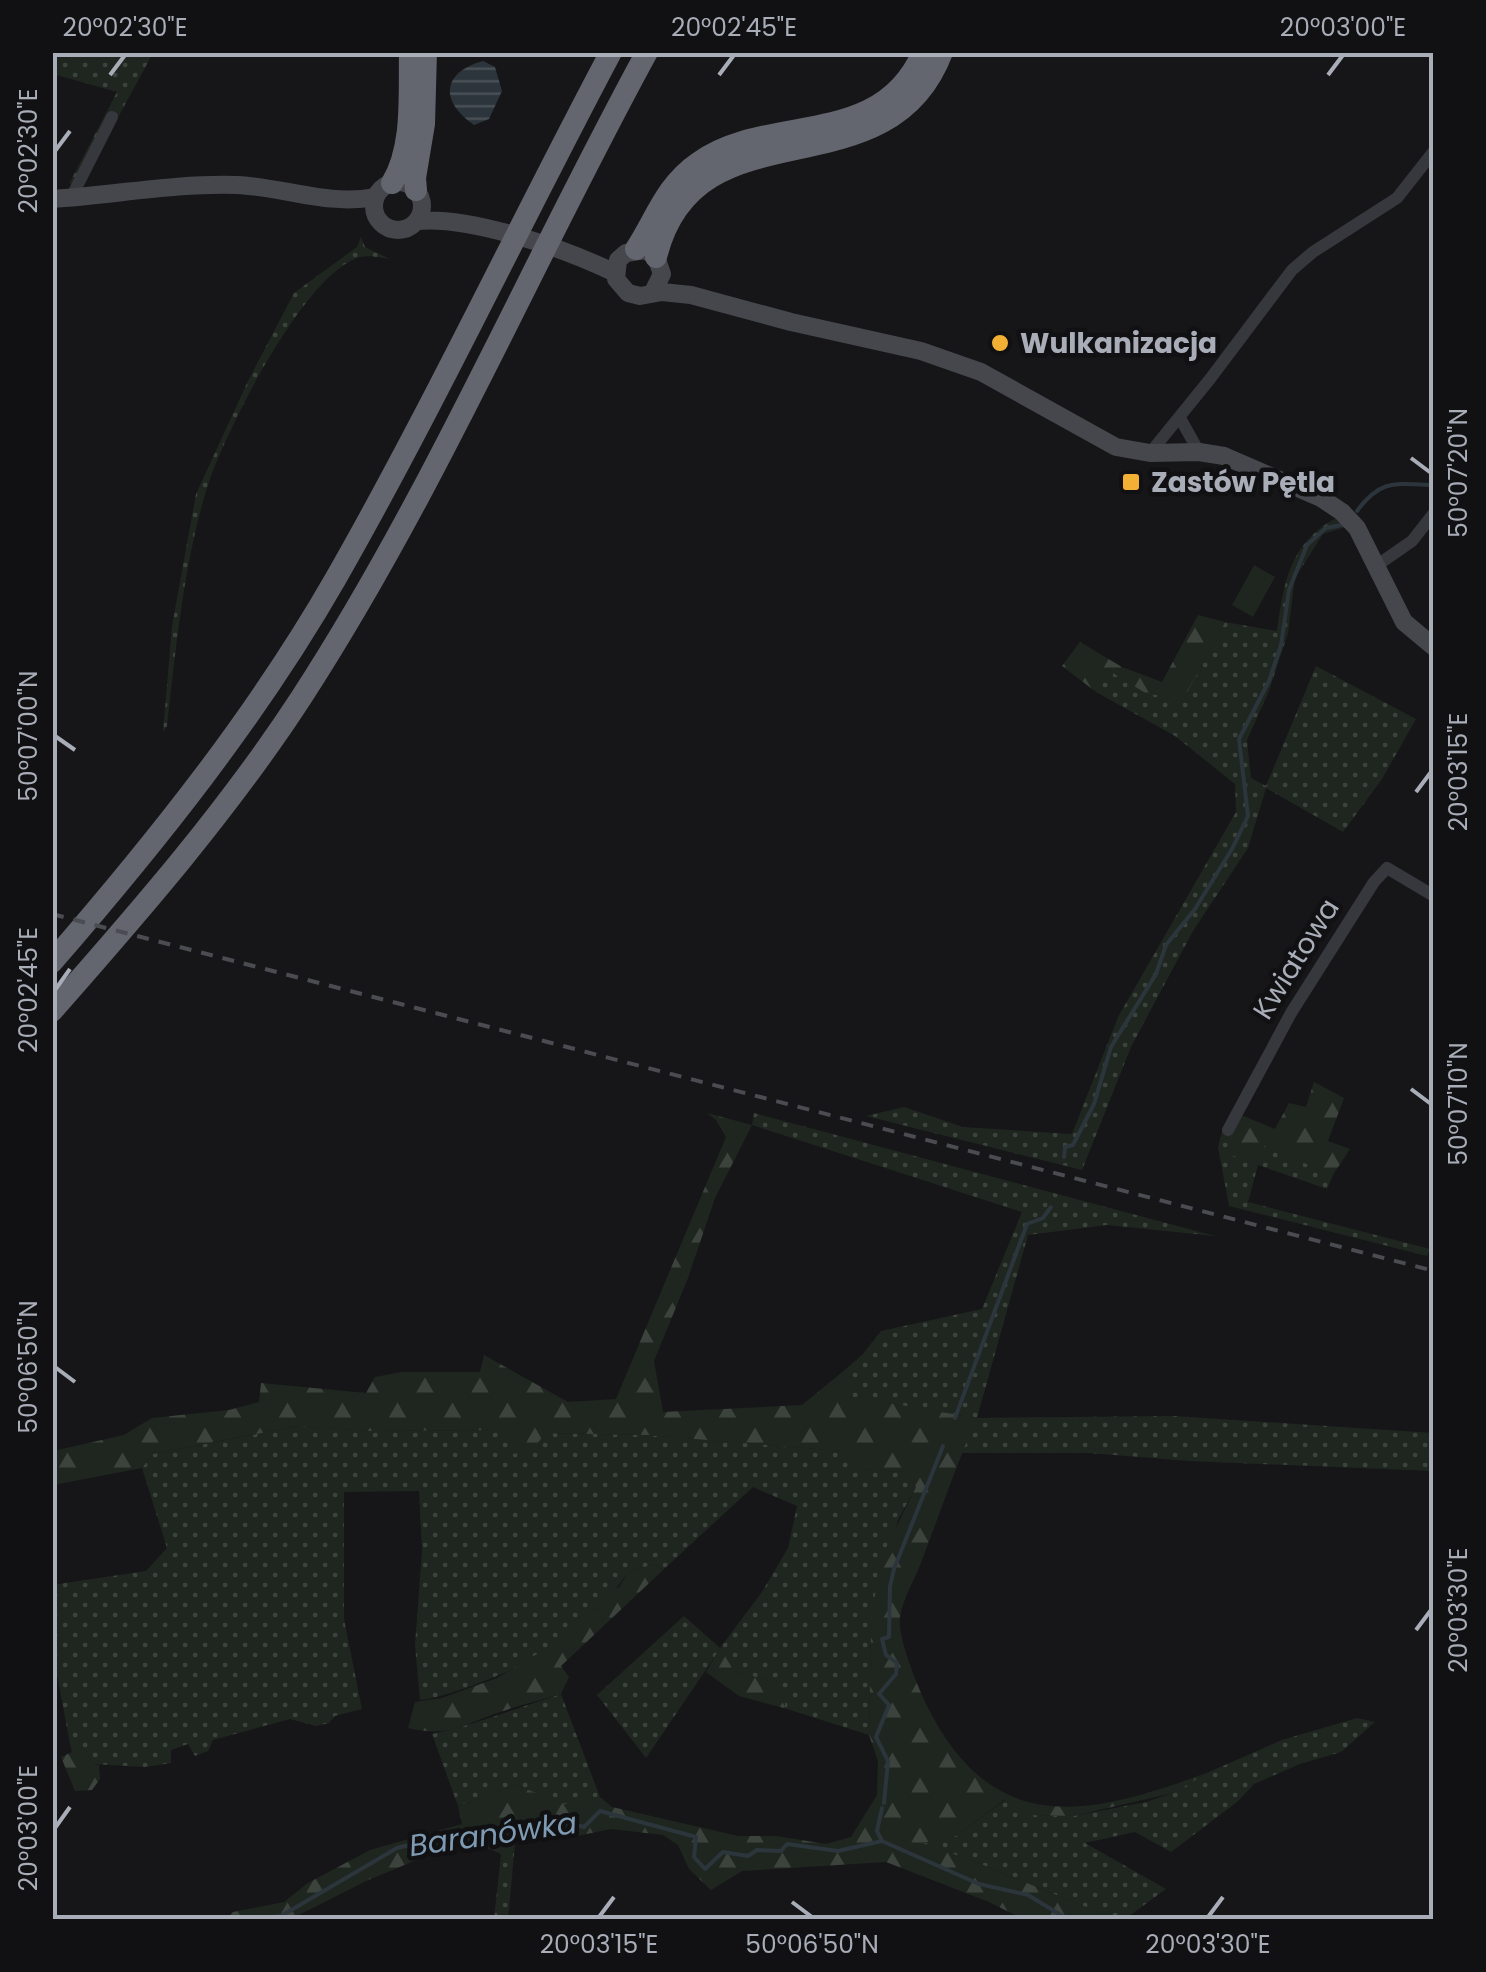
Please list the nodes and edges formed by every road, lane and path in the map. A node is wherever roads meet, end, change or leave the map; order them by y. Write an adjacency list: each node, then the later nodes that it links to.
1 (410, 52): 9 (highway)
2 (426, 52): 12 (highway)
3 (611, 52): 24 (highway)
4 (647, 52): 25 (highway)
5 (923, 52): 14 (highway)
6 (942, 52): 14 (highway)
7 (112, 117): 10 (street)
8 (1434, 151): 17 (street)
9 (383, 190): 11 (street); 12 (street); 13 (street)
10 (62, 199): 11 (street)
11 (331, 200): 13 (street)
12 (418, 205): 13 (street); 14 (street)
13 (377, 218)
14 (638, 263): 15 (street); 15 (street); 16 (street)
15 (653, 292): 16 (street)
16 (691, 295): 19 (street)
17 (1180, 418): 18 (street); 19 (street)
18 (1199, 452): 19 (street); 21 (street)
19 (1150, 453)
20 (1434, 514): 21 (street)
21 (1376, 566): 22 (street)
22 (1434, 647)
23 (1434, 896): 26 (street, Kwiatowa)
24 (52, 962)
25 (52, 1011)
26 (1228, 1130)

